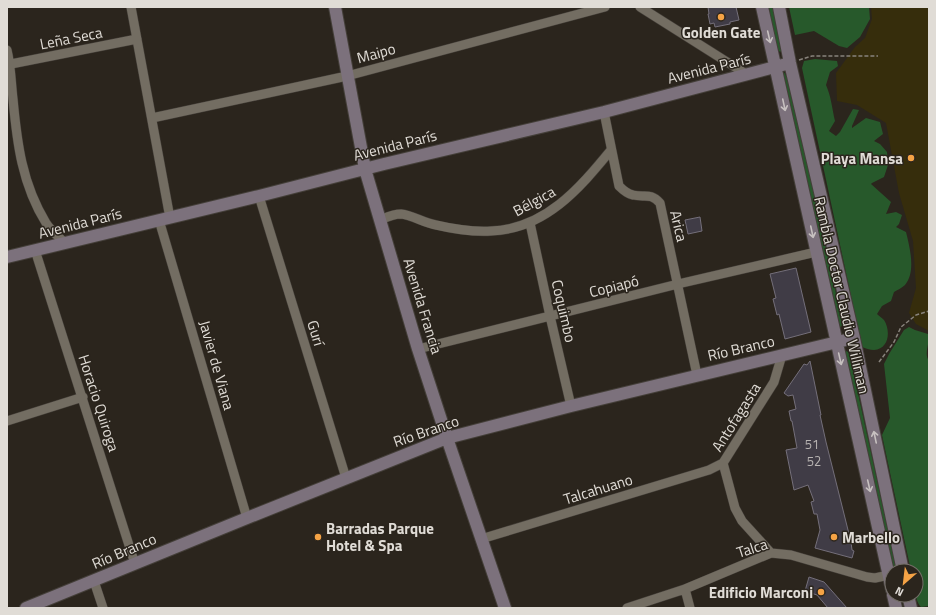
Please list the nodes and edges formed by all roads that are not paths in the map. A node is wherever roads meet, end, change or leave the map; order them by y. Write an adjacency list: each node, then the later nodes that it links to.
1 (132, 7): 7 (street, Javier de Viana)
2 (335, 7): 13 (street, Avenida Francia)
3 (605, 7): 13 (street, Maipo)
4 (640, 7): 12 (street)
5 (762, 7): 11 (street, Rambla Doctor Claudio Williman, one-way to 11)
6 (779, 7): 9 (street, Rambla Doctor Claudio Williman)
7 (137, 40): 10 (street, Leña Seca); 15 (street, Javier de Viana)
8 (7, 50): 10 (street)
9 (790, 63): 11 (street, Avenida París); 28 (street, Rambla Doctor Claudio Williman)
10 (10, 64): 22 (street)
11 (776, 67): 12 (street, Avenida París); 24 (street, Rambla Doctor Claudio Williman, one-way to 24)
12 (746, 74): 14 (street, Avenida París)
13 (347, 76): 15 (street, Maipo); 17 (street, Avenida Francia)
14 (604, 112): 16 (street, Arica); 17 (street, Avenida París)
15 (152, 118): 19 (street, Javier de Viana)
16 (611, 150): 21 (street, Bélgica); 26 (street, Arica)
17 (365, 169): 18 (street, Avenida París); 20 (street, Avenida Francia)
18 (259, 196): 19 (street, Avenida París); 38 (street, Gurí)
19 (165, 219): 22 (street, Avenida París); 39 (street, Javier de Viana)
20 (380, 220): 21 (street, Bélgica); 30 (street, Avenida Francia)
21 (530, 223): 27 (street, Coquimbo)
22 (65, 243): 23 (street, Avenida París)
23 (35, 250): 25 (street, Avenida París); 33 (street, Horacio Quiroga)
24 (816, 252): 26 (street, Copiapó); 29 (street, Rambla Doctor Claudio Williman)
25 (7, 257)
26 (678, 284): 27 (street, Copiapó); 32 (street, Arica)
27 (550, 316): 30 (street, Copiapó); 34 (street, Coquimbo)
28 (854, 338): 29 (street, Río Branco); 43 (street, Rambla Doctor Claudio Williman, one-way to 28)
29 (836, 342): 31 (street, Río Branco); 42 (street, Rambla Doctor Claudio Williman, one-way to 42)
30 (418, 349): 36 (street, Avenida Francia)
31 (782, 355): 32 (street, Río Branco); 37 (street, Antofagasta)
32 (697, 375): 34 (street, Río Branco)
33 (83, 397): 35 (street); 44 (street, Horacio Quiroga)
34 (571, 406): 36 (street, Río Branco)
35 (7, 421)
36 (447, 438): 38 (street, Río Branco); 40 (street, Avenida Francia)
37 (722, 463): 40 (street, Talcahuano); 41 (street, Antofagasta)
38 (346, 478): 39 (street, Río Branco)
39 (247, 518): 44 (street, Río Branco)
40 (481, 540): 50 (street, Avenida Francia)
41 (771, 553): 45 (street, Talca); 47 (street, Talca)
42 (886, 563)
43 (901, 563)
44 (135, 564): 46 (street, Río Branco)
45 (884, 576)
46 (94, 581): 48 (street, Río Branco); 49 (street)
47 (686, 589): 51 (street, Talca); 52 (street)
48 (26, 608)
49 (103, 608)
50 (505, 608)
51 (627, 608)
52 (690, 608)

